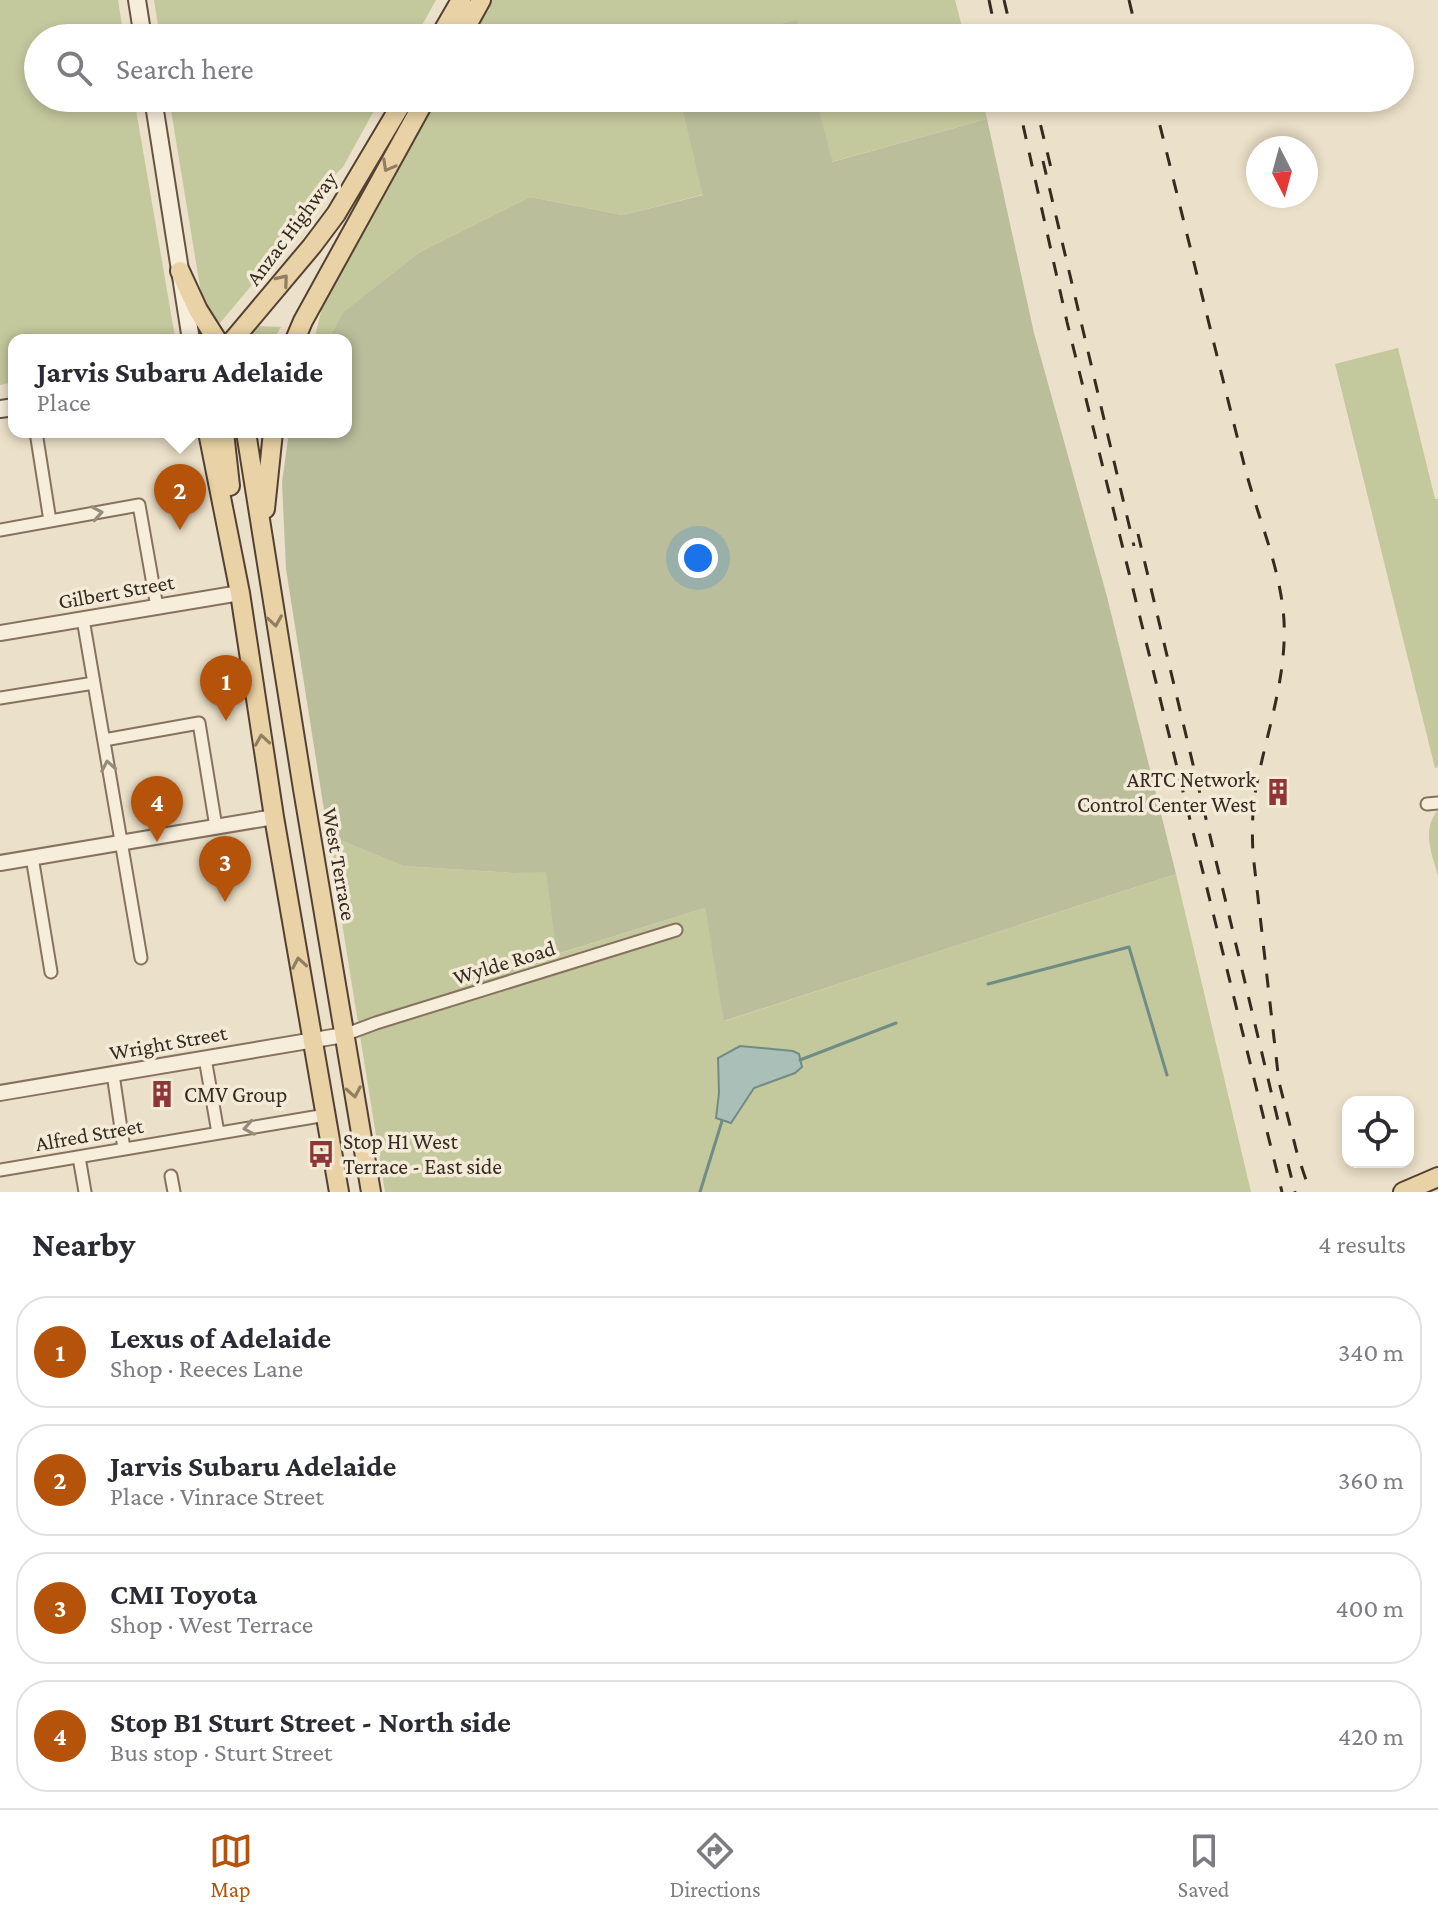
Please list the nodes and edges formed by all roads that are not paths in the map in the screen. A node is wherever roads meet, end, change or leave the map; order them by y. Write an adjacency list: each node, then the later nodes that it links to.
1 (137, 0): 4 (main road)
2 (461, 0): 5 (main road)
3 (481, 0): 6 (main road)
4 (141, 24)
5 (447, 24)
6 (468, 24)
7 (155, 112): 10 (main road)
8 (397, 112): 14 (main road, Anzac Highway, one-way to 8)
9 (418, 112): 11 (main road, Anzac Highway, one-way to 11)
10 (180, 271): 12 (main road); 13 (main road)
11 (303, 321): 15 (main road); 16 (main road)
12 (189, 334)
13 (213, 334)
14 (238, 334)
15 (291, 334)
16 (298, 334)
17 (37, 438): 22 (street)
18 (209, 438): 25 (main road)
19 (225, 438): 25 (main road)
20 (247, 438): 24 (main road, West Terrace)
21 (272, 438): 24 (main road, West Terrace)
22 (50, 521): 23 (street); 26 (street, one-way to 26)
23 (0, 530)
24 (263, 544): 32 (main road, West Terrace, one-way to 32)
25 (240, 593): 26 (street, Gilbert Street); 33 (main road, one-way to 25)
26 (157, 607): 27 (street, Gilbert Street)
27 (83, 619): 28 (street, Gilbert Street); 29 (street)
28 (0, 633)
29 (94, 683): 30 (street); 31 (street)
30 (0, 698)
31 (104, 740): 34 (street); 35 (street, one-way to 31)
32 (307, 812): 33 (main road); 41 (main road, West Terrace)
33 (274, 817): 34 (street); 42 (main road, one-way to 33)
34 (216, 827): 35 (street)
35 (122, 843): 36 (street); 39 (street)
36 (32, 857): 37 (street); 40 (street)
37 (0, 863)
38 (676, 930): 41 (street, Wylde Road)
39 (141, 958)
40 (51, 972)
41 (344, 1035): 42 (street, Wright Street); 56 (main road, West Terrace, one-way to 56)
42 (312, 1040): 43 (street, Wright Street); 46 (main road)
43 (205, 1058): 44 (street, Wright Street); 47 (street)
44 (113, 1074): 45 (street, Wright Street); 48 (street)
45 (0, 1093)
46 (326, 1115): 47 (street, Alfred Street, one-way to 47); 55 (main road)
47 (218, 1133): 48 (street, Alfred Street)
48 (124, 1149): 49 (street, Alfred Street)
49 (79, 1157): 50 (street, Alfred Street); 53 (street)
50 (0, 1170)
51 (171, 1176): 54 (street)
52 (1438, 1177): 57 (main road)
53 (85, 1192)
54 (174, 1192)
55 (339, 1192)
56 (371, 1192)
57 (1403, 1192)

